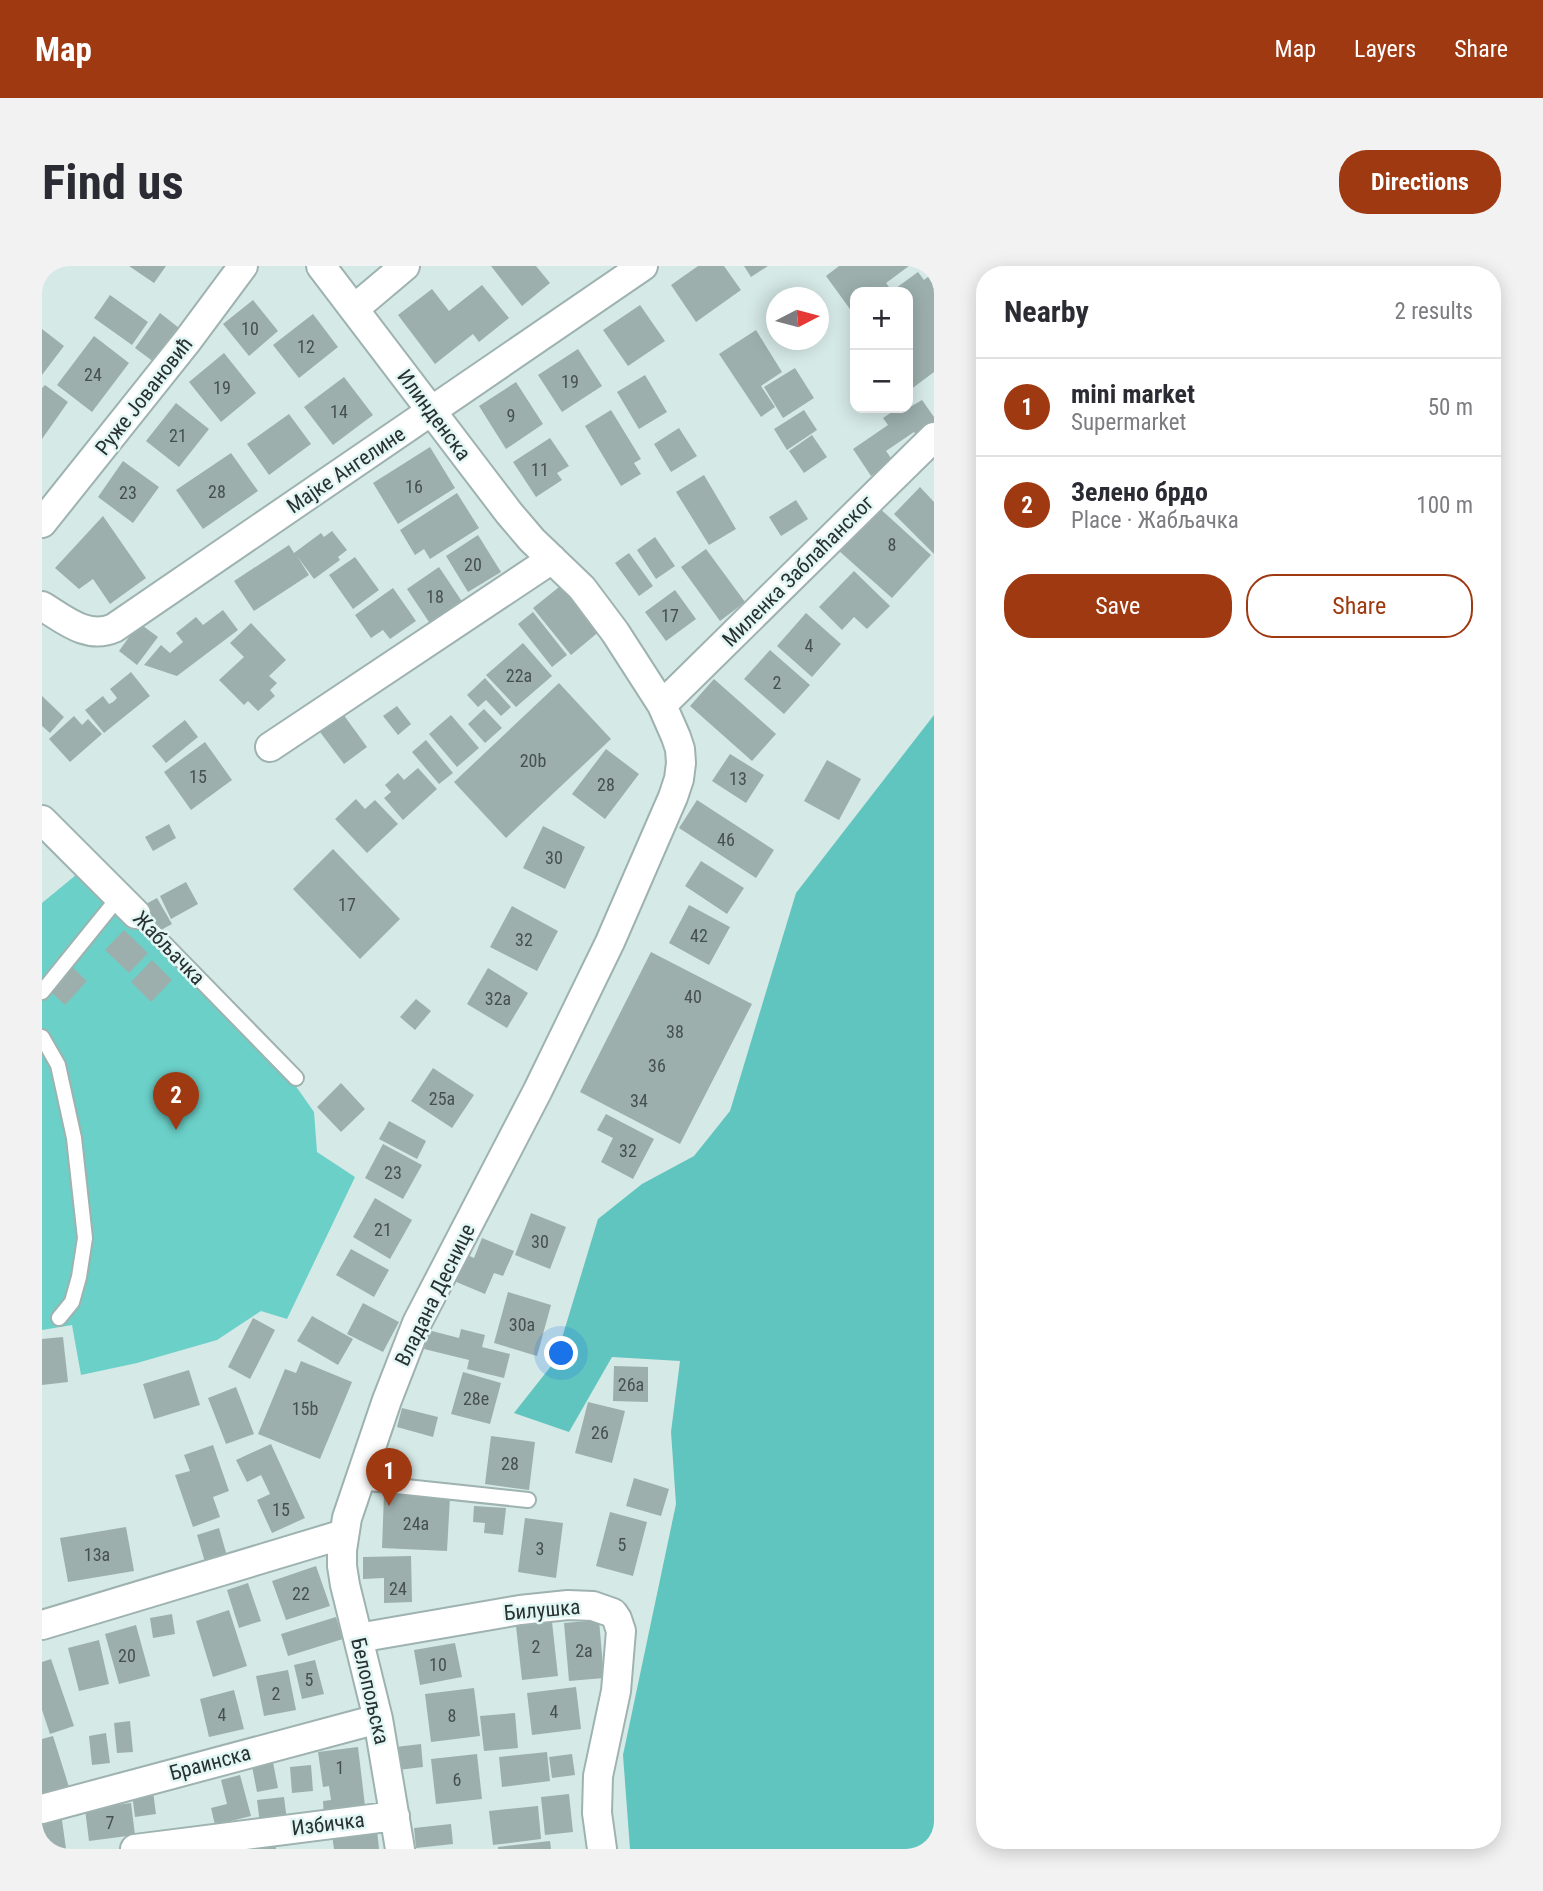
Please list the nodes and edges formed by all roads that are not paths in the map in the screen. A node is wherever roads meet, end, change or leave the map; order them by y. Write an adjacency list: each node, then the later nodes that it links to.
1 (243, 266): 8 (street, Руже Јовановић)
2 (321, 266): 5 (street, Илинденска)
3 (405, 266): 5 (street)
4 (643, 266): 6 (street, Мајке Ангелине)
5 (354, 309): 6 (street, Илинденска)
6 (432, 411): 9 (street, Илинденска); 10 (street, Мајке Ангелине)
7 (934, 437): 11 (street, Миленка Заблаћанског)
8 (42, 523)
9 (552, 559): 11 (street, Илинденска); 12 (street)
10 (42, 606)
11 (662, 705): 13 (street, Илинденска)
12 (270, 747)
13 (679, 779): 20 (street, Владана Деснице)
14 (42, 820): 15 (street, Жабљачка)
15 (127, 906): 16 (lane); 18 (lane, Жабљачка)
16 (42, 992)
17 (42, 1037): 19 (lane)
18 (296, 1078)
19 (59, 1318)
20 (359, 1482): 21 (lane); 22 (street, Владана Деснице)
21 (528, 1500)
22 (344, 1534): 23 (street); 24 (street, Белопољска)
23 (42, 1625)
24 (358, 1638): 25 (street, Белопољска); 30 (street, Билушка)
25 (378, 1719): 26 (street, Браинска); 27 (street, Белопољска)
26 (42, 1809)
27 (395, 1816): 28 (street, Избичка); 29 (street, Белопољска)
28 (135, 1849)
29 (400, 1849)
30 (601, 1849)

